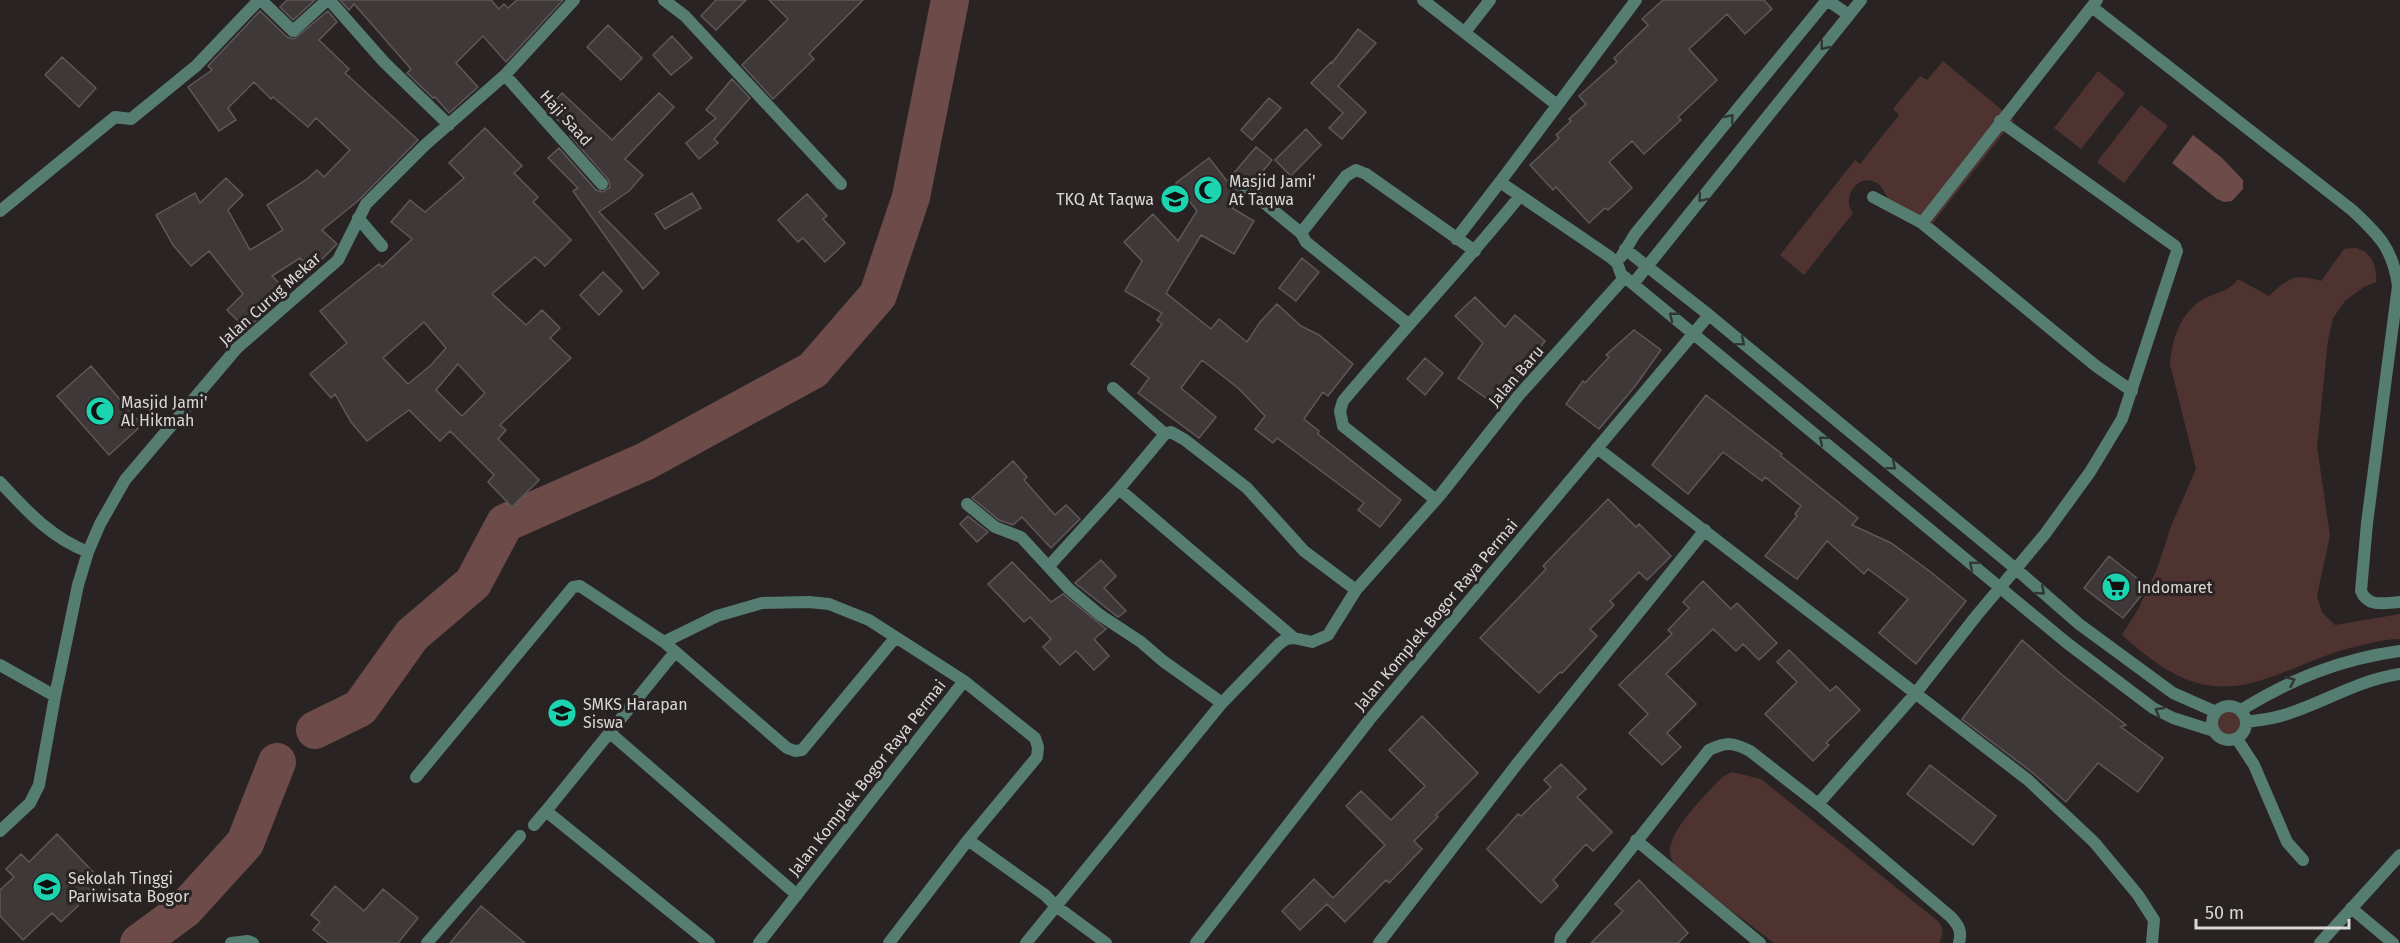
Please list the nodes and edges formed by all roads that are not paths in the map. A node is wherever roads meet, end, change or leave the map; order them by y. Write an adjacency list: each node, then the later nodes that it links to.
1 (260, 0): 15 (street); 22 (street)
2 (574, 0): 12 (street, Jalan Curug Mekar)
3 (664, 0): 18 (street)
4 (1423, 0): 11 (street)
5 (1490, 0): 11 (street)
6 (1636, 0): 13 (street)
7 (1827, 0): 10 (street); 28 (street, one-way to 7)
8 (1861, 0): 10 (street, Jalan Baru)
9 (2095, 3): 14 (street); 50 (street)
10 (1849, 15): 31 (street, Jalan Baru, one-way to 31)
11 (1465, 32): 13 (street)
12 (505, 75): 15 (street, Jalan Curug Mekar); 17 (street, Haji Saad)
13 (1557, 105): 16 (street)
14 (2000, 121): 24 (street); 37 (street)
15 (449, 125): 23 (street, Jalan Curug Mekar)
16 (1500, 182): 20 (street); 26 (street)
17 (602, 184)
18 (841, 184)
19 (1241, 184): 25 (street)
20 (1520, 196): 29 (street); 30 (street)
21 (1873, 197): 24 (street)
22 (0, 211)
23 (358, 218): 27 (street); 45 (street, Jalan Curug Mekar)
24 (1922, 223): 37 (street)
25 (1301, 233): 26 (street); 34 (street)
26 (1456, 239): 29 (street)
27 (382, 246)
28 (1625, 249): 30 (street); 31 (street)
29 (1475, 251): 34 (street)
30 (1614, 260): 32 (street)
31 (1647, 266): 32 (street, Jalan Baru); 33 (street)
32 (1629, 281): 35 (street, one-way to 32); 42 (street, Jalan Baru)
33 (1709, 315): 35 (street, Jalan Komplek Bogor Raya Permai); 47 (street, one-way to 47)
34 (1408, 324): 42 (street)
35 (1694, 333): 39 (street, Jalan Komplek Bogor Raya Permai); 48 (street, one-way to 35)
36 (1113, 388): 38 (street)
37 (2132, 392): 47 (street)
38 (1165, 434): 41 (street); 49 (street)
39 (1597, 448): 44 (street); 89 (street, Jalan Komplek Bogor Raya Permai)
40 (0, 482): 45 (street)
41 (1119, 489): 46 (street); 52 (street)
42 (1436, 500): 49 (street, Jalan Baru)
43 (967, 504): 46 (street)
44 (1705, 530): 59 (street); 90 (street)
45 (88, 552): 60 (street, Jalan Curug Mekar)
46 (1048, 566): 61 (street)
47 (2016, 569): 48 (street); 63 (street, one-way to 63)
48 (2000, 587): 59 (street); 65 (street, one-way to 48)
49 (1356, 590): 52 (street)
50 (2400, 602)
51 (895, 638): 53 (street, Jalan Komplek Bogor Raya Permai); 55 (street); 58 (street, Jalan Komplek Bogor Raya Permai)
52 (1294, 638): 61 (street)
53 (664, 642): 55 (street); 68 (street)
54 (2400, 651): 62 (street, one-way to 54)
55 (675, 652): 66 (street)
56 (0, 665): 60 (street)
57 (2400, 674): 64 (street)
58 (964, 681): 74 (street, Jalan Komplek Bogor Raya Permai); 78 (street, Jalan Komplek Bogor Raya Permai)
59 (1915, 694): 69 (street); 94 (street)
60 (55, 696): 72 (street, Jalan Curug Mekar)
61 (1222, 703): 79 (street)
62 (2241, 710): 63 (street); 64 (street)
63 (2216, 712): 65 (street)
64 (2247, 722): 67 (street)
65 (2214, 731): 67 (street)
66 (609, 732): 70 (street); 78 (street, Jalan Komplek Bogor Raya Permai)
67 (2236, 739): 77 (street)
68 (416, 777)
69 (1818, 804): 75 (street); 93 (street)
70 (546, 811): 71 (street); 84 (street)
71 (534, 825)
72 (0, 831)
73 (520, 836): 83 (street)
74 (968, 840): 79 (street); 86 (street, Jalan Komplek Bogor Raya Permai)
75 (1636, 840): 91 (street); 92 (street)
76 (2400, 855): 80 (street)
77 (2302, 860)
78 (797, 895): 85 (street, Jalan Komplek Bogor Raya Permai)
79 (1056, 906): 87 (street); 88 (street)
80 (2351, 908): 95 (street); 96 (street)
81 (231, 943): 82 (street)
82 (253, 943)
83 (427, 943)
84 (709, 943)
85 (759, 943)
86 (890, 943)
87 (1026, 943)
88 (1106, 943)
89 (1196, 943)
90 (1379, 943)
91 (1560, 943)
92 (1760, 943)
93 (1959, 943)
94 (2152, 943)
95 (2320, 943)
96 (2393, 943)

